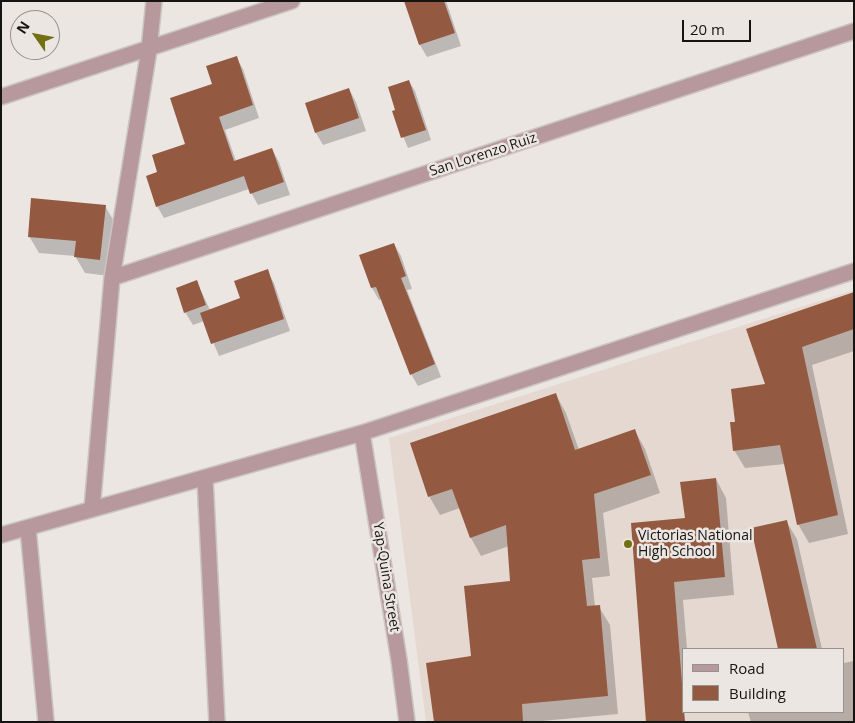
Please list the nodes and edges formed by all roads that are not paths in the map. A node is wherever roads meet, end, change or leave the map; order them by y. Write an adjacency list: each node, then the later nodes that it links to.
1 (154, 1): 4 (street)
2 (292, 1): 4 (street)
3 (854, 31): 7 (street, San Lorenzo Ruiz)
4 (150, 50): 5 (street); 7 (street)
5 (1, 97)
6 (854, 271): 8 (street)
7 (112, 278): 10 (street)
8 (362, 433): 9 (street); 15 (street, Yap-Quina Street)
9 (205, 478): 10 (street); 14 (street)
10 (92, 509): 11 (street)
11 (28, 528): 12 (street); 13 (street)
12 (1, 535)
13 (46, 722)
14 (217, 722)
15 (407, 722)

